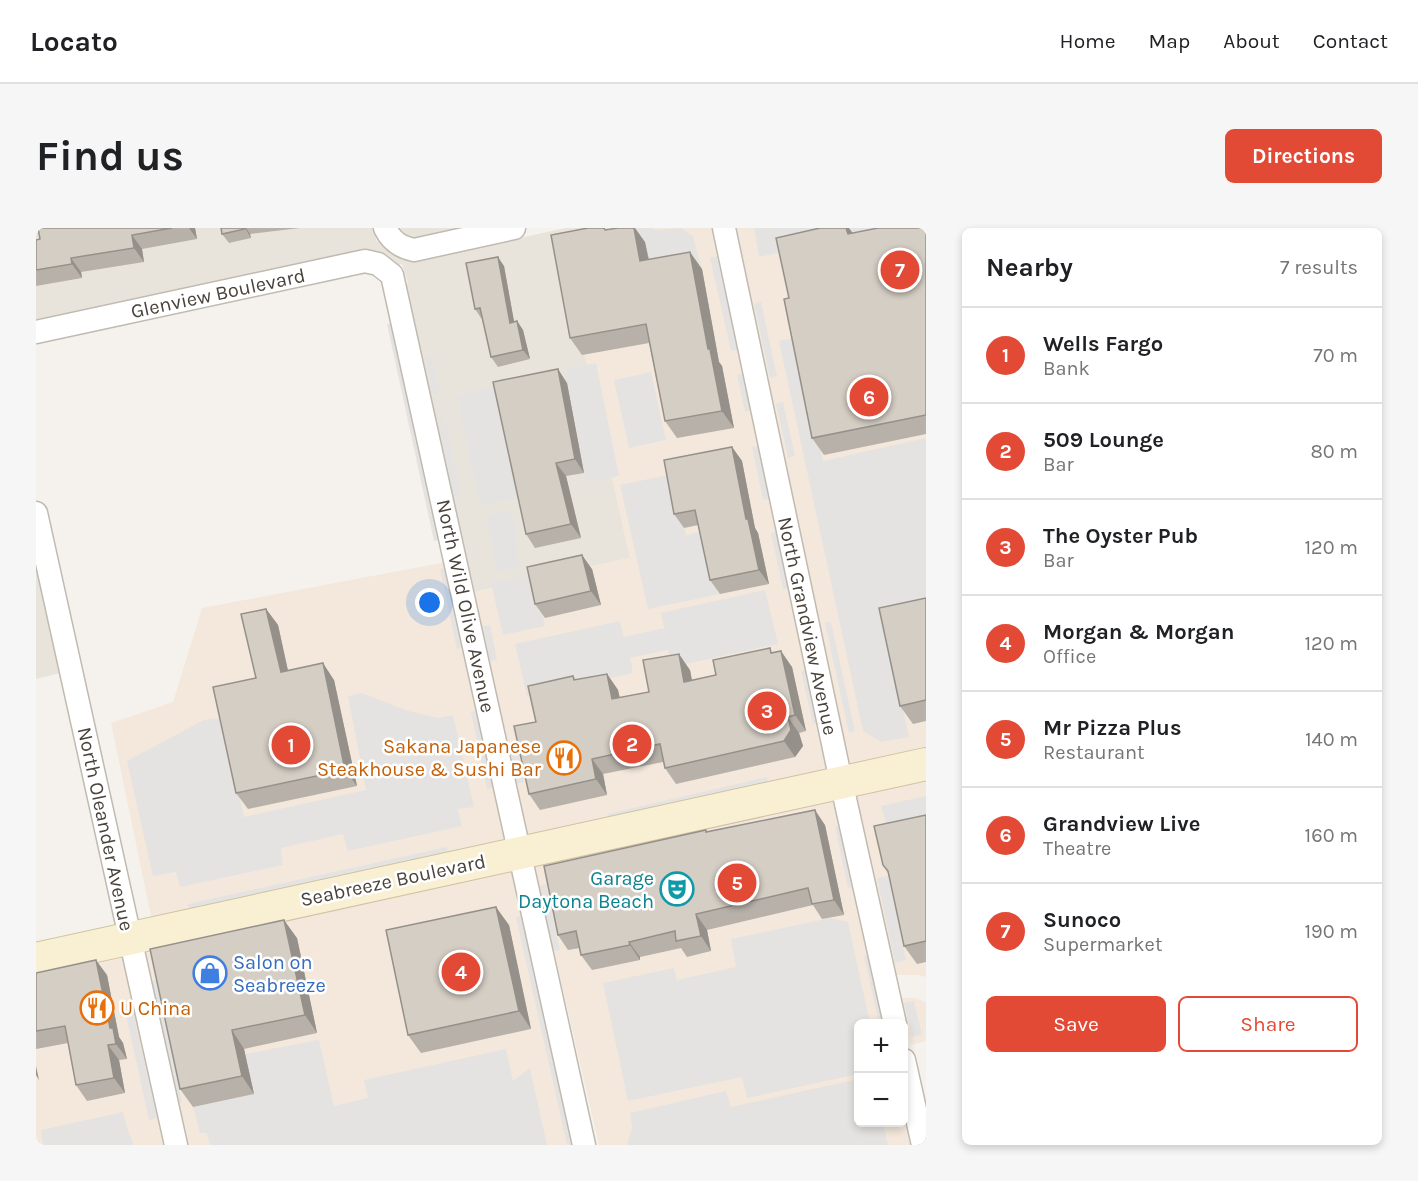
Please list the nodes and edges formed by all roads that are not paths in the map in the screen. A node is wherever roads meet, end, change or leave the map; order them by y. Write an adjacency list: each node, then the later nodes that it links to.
1 (385, 228): 2 (street)
2 (514, 228)
3 (724, 228): 8 (street, North Grandview Avenue)
4 (394, 279): 5 (street, Glenview Boulevard); 9 (street, North Wild Olive Avenue)
5 (36, 332)
6 (36, 513): 10 (street, North Oleander Avenue)
7 (926, 764): 8 (main road, Seabreeze Boulevard)
8 (841, 784): 9 (main road, Seabreeze Boulevard); 12 (street, North Grandview Avenue)
9 (520, 852): 10 (main road, Seabreeze Boulevard); 15 (street, North Wild Olive Avenue)
10 (130, 937): 11 (main road, Seabreeze Boulevard); 14 (street, North Oleander Avenue)
11 (36, 959)
12 (894, 1019)
13 (906, 1073): 16 (street)
14 (176, 1145)
15 (584, 1145)
16 (923, 1145)

